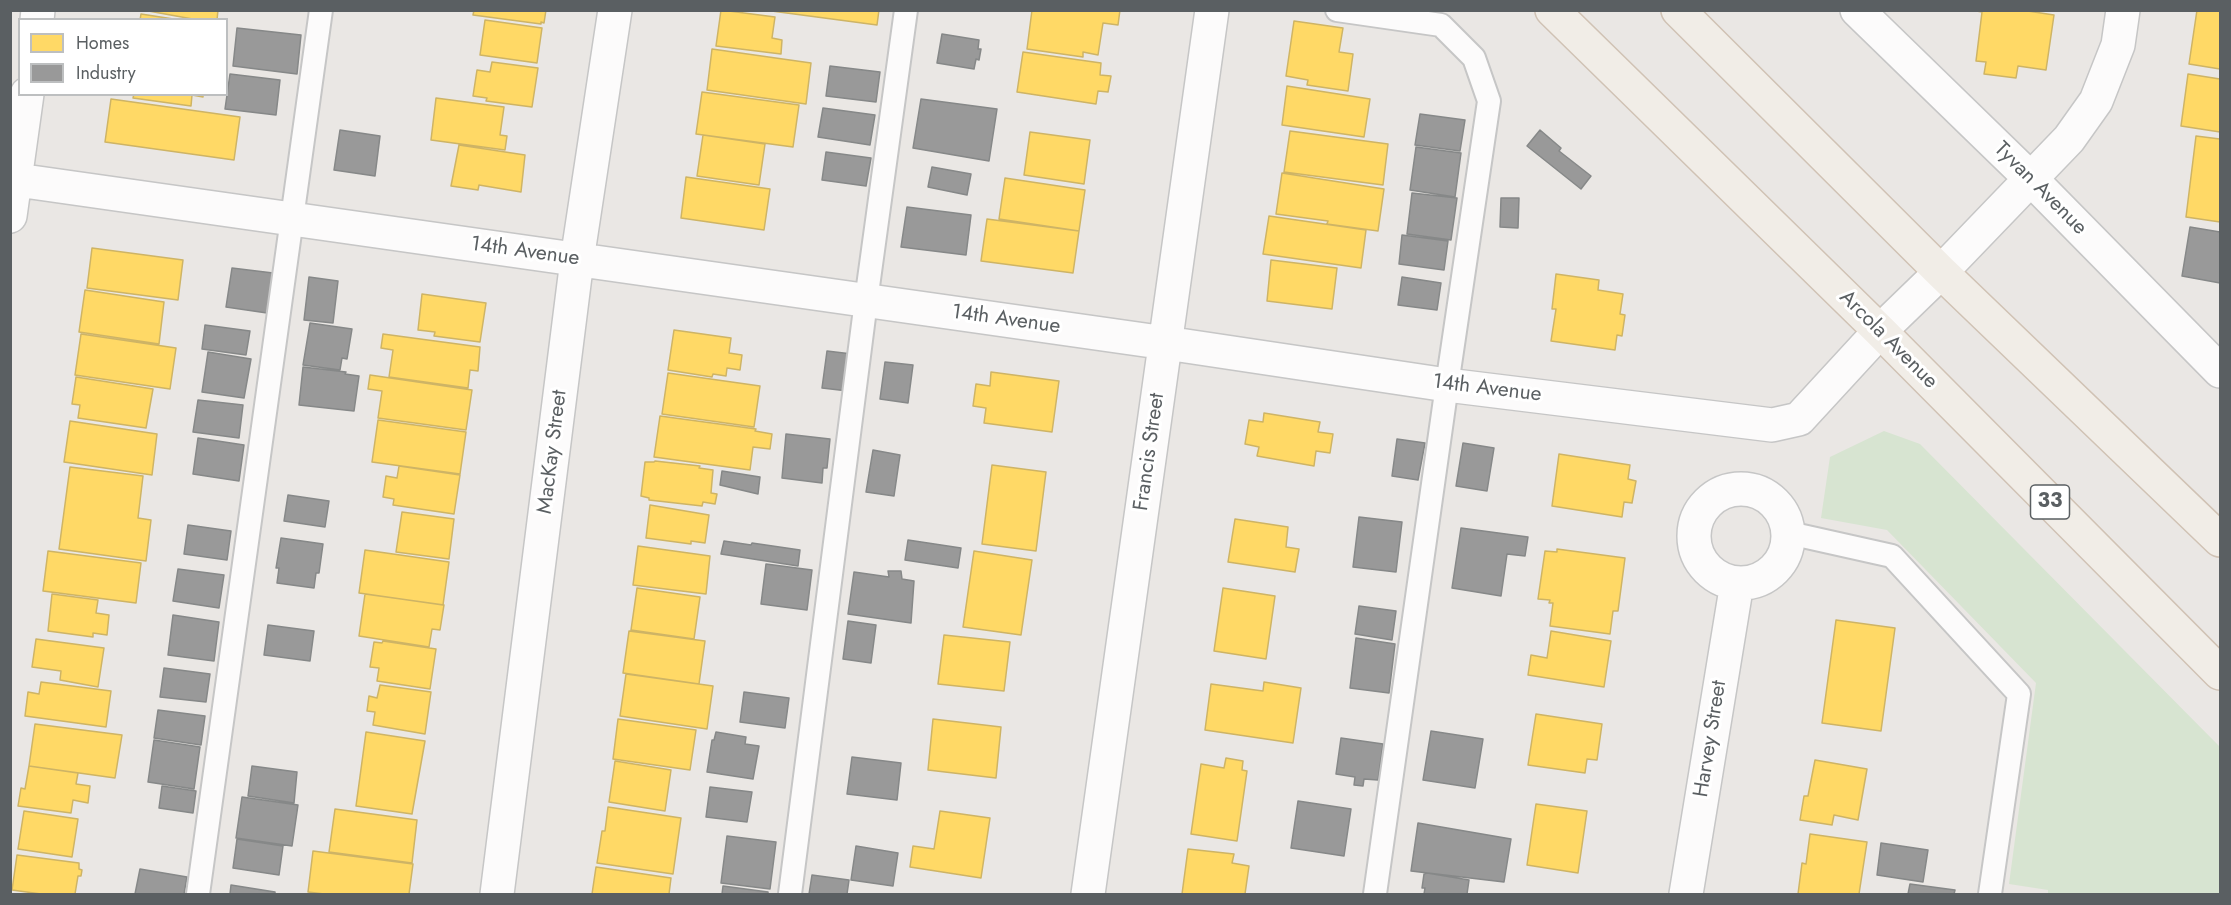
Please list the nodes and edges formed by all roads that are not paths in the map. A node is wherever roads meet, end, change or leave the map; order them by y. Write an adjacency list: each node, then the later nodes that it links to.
1 (321, 10): 14 (lane)
2 (615, 10): 15 (street, MacKay Street)
3 (906, 10): 17 (lane)
4 (1212, 10): 19 (street, Francis Street)
5 (1337, 10): 21 (lane)
6 (1552, 10): 18 (main road, Arcola Avenue / 33)
7 (1678, 10): 16 (main road)
8 (2123, 10): 12 (street, 14th Avenue)
9 (1858, 11): 12 (street, Tyvan Avenue)
10 (27, 96): 11 (street)
11 (13, 179): 13 (street); 14 (street, 14th Avenue)
12 (2031, 179): 16 (street, 14th Avenue); 20 (street, Tyvan Avenue)
13 (10, 216)
14 (293, 219): 15 (street, 14th Avenue); 26 (lane)
15 (577, 260): 17 (street, 14th Avenue); 27 (street, MacKay Street)
16 (1941, 272): 18 (street, 14th Avenue); 23 (main road)
17 (866, 301): 19 (street, 14th Avenue); 28 (lane)
18 (1880, 331): 21 (street, 14th Avenue); 25 (main road, Arcola Avenue / 33)
19 (1166, 343): 21 (street, 14th Avenue); 29 (street, Francis Street)
20 (2220, 370)
21 (1447, 385): 30 (lane)
22 (1789, 533): 24 (street); 24 (street); 32 (lane)
23 (2220, 540)
24 (1737, 583): 31 (street, Harvey Street)
25 (2220, 673)
26 (198, 894)
27 (497, 894)
28 (790, 894)
29 (1088, 894)
30 (1375, 894)
31 (1686, 894)
32 (1990, 894)

